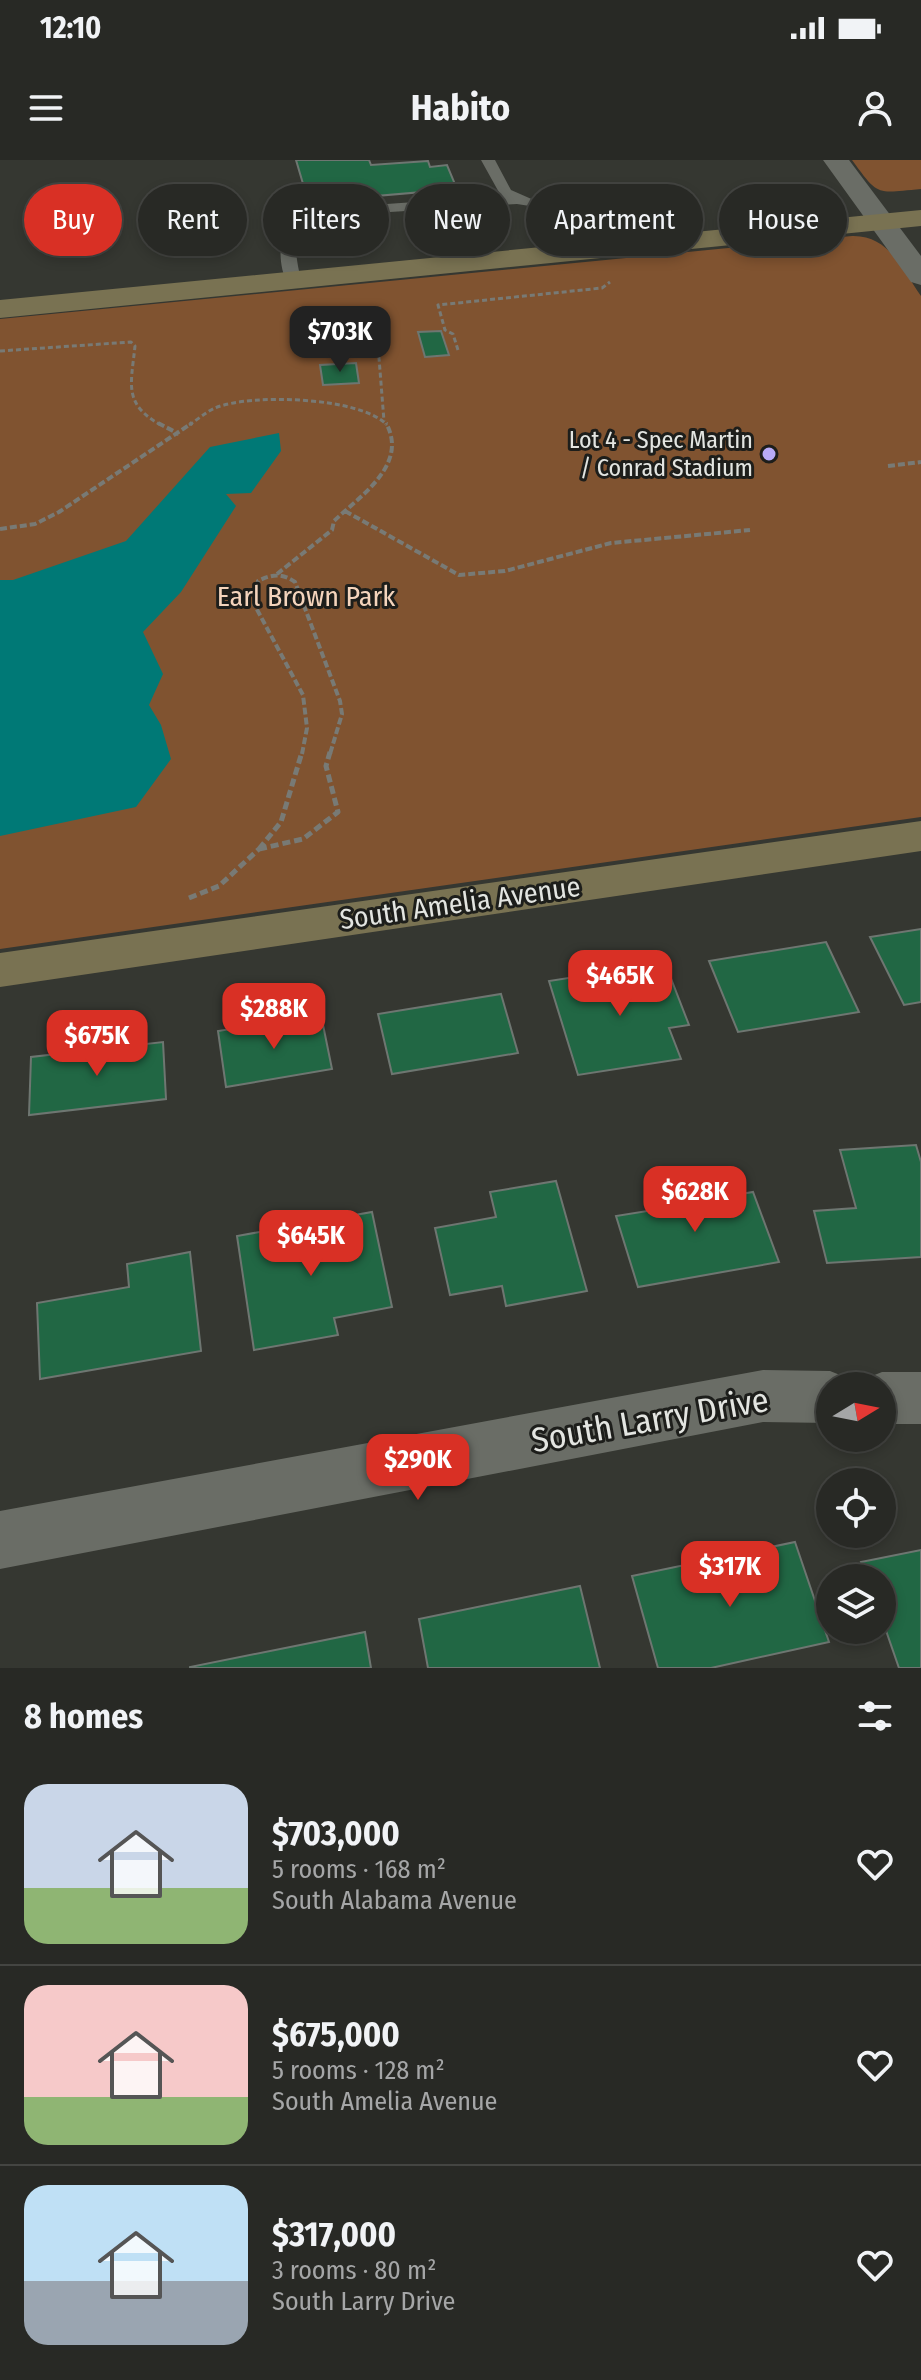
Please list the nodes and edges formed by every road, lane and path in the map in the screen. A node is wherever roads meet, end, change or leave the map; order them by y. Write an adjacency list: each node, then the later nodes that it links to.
1 (488, 160): 4 (lane)
2 (836, 160): 7 (street)
3 (921, 196): 7 (street)
4 (514, 200): 5 (lane); 6 (lane)
5 (526, 203)
6 (389, 208)
7 (873, 212): 8 (street); 11 (street); 12 (street)
8 (921, 218)
9 (291, 256): 11 (lane)
10 (166, 265): 11 (street)
11 (290, 267): 15 (street)
12 (921, 276)
13 (612, 280): 16 (path)
14 (350, 306): 18 (path)
15 (0, 309)
16 (458, 350)
17 (0, 351): 19 (path)
18 (384, 421): 19 (path); 22 (path)
19 (180, 434): 23 (path)
20 (921, 462): 21 (path)
21 (888, 466)
22 (345, 511): 24 (path); 25 (path)
23 (0, 529)
24 (750, 530)
25 (277, 574): 27 (path); 27 (path)
26 (921, 836): 29 (street, South Amelia Avenue)
27 (259, 849): 28 (path)
28 (185, 900)
29 (0, 970)
30 (816, 1397): 33 (street, South Larry Drive)
31 (896, 1398): 32 (street)
32 (921, 1398)
33 (0, 1540)

